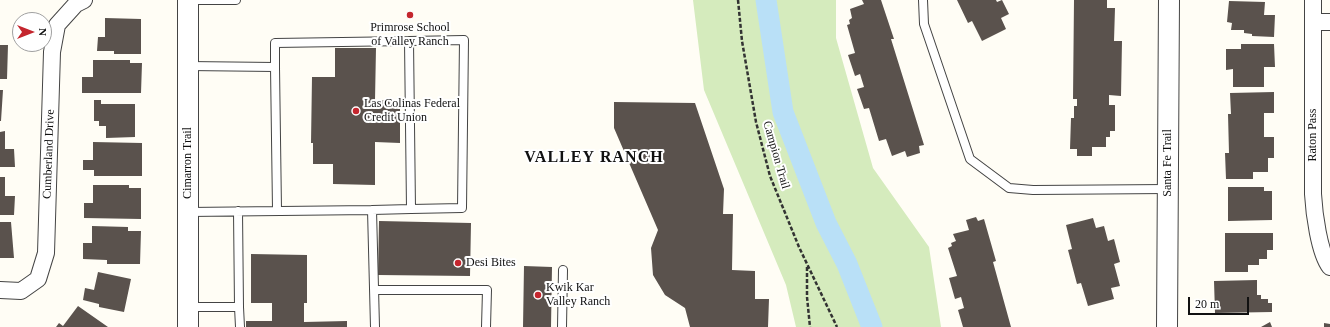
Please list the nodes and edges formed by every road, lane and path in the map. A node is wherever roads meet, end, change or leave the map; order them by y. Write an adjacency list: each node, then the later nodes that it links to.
1 (84, 0): 22 (street, Cumberland Drive)
2 (188, 0): 3 (lane); 11 (street, Cimarron Trail)
3 (236, 0)
4 (738, 0): 19 (path, Campion Trail)
5 (923, 0): 13 (lane)
6 (1169, 0): 13 (street, Santa Fe Trail)
7 (1313, 0): 8 (street, Raton Pass)
8 (1313, 22): 9 (street); 20 (street, Raton Pass)
9 (1330, 22)
10 (409, 40): 12 (lane); 14 (lane); 14 (lane)
11 (187, 66): 12 (lane); 18 (street, Cimarron Trail)
12 (275, 67): 15 (lane)
13 (1168, 189): 33 (street, Santa Fe Trail)
14 (411, 209): 16 (lane)
15 (277, 210): 16 (lane); 17 (lane)
16 (372, 210): 23 (lane)
17 (238, 211): 18 (lane); 25 (lane)
18 (188, 212): 24 (street, Cimarron Trail)
19 (807, 265): 31 (path); 32 (path, Campion Trail)
20 (1330, 267)
21 (563, 270): 30 (lane)
22 (0, 290)
23 (374, 290): 28 (lane); 29 (lane)
24 (188, 307): 25 (lane); 26 (street, Cimarron Trail)
25 (239, 307): 27 (lane)
26 (188, 327)
27 (240, 327)
28 (375, 327)
29 (486, 327)
30 (562, 327)
31 (810, 327)
32 (837, 327)
33 (1168, 327)

